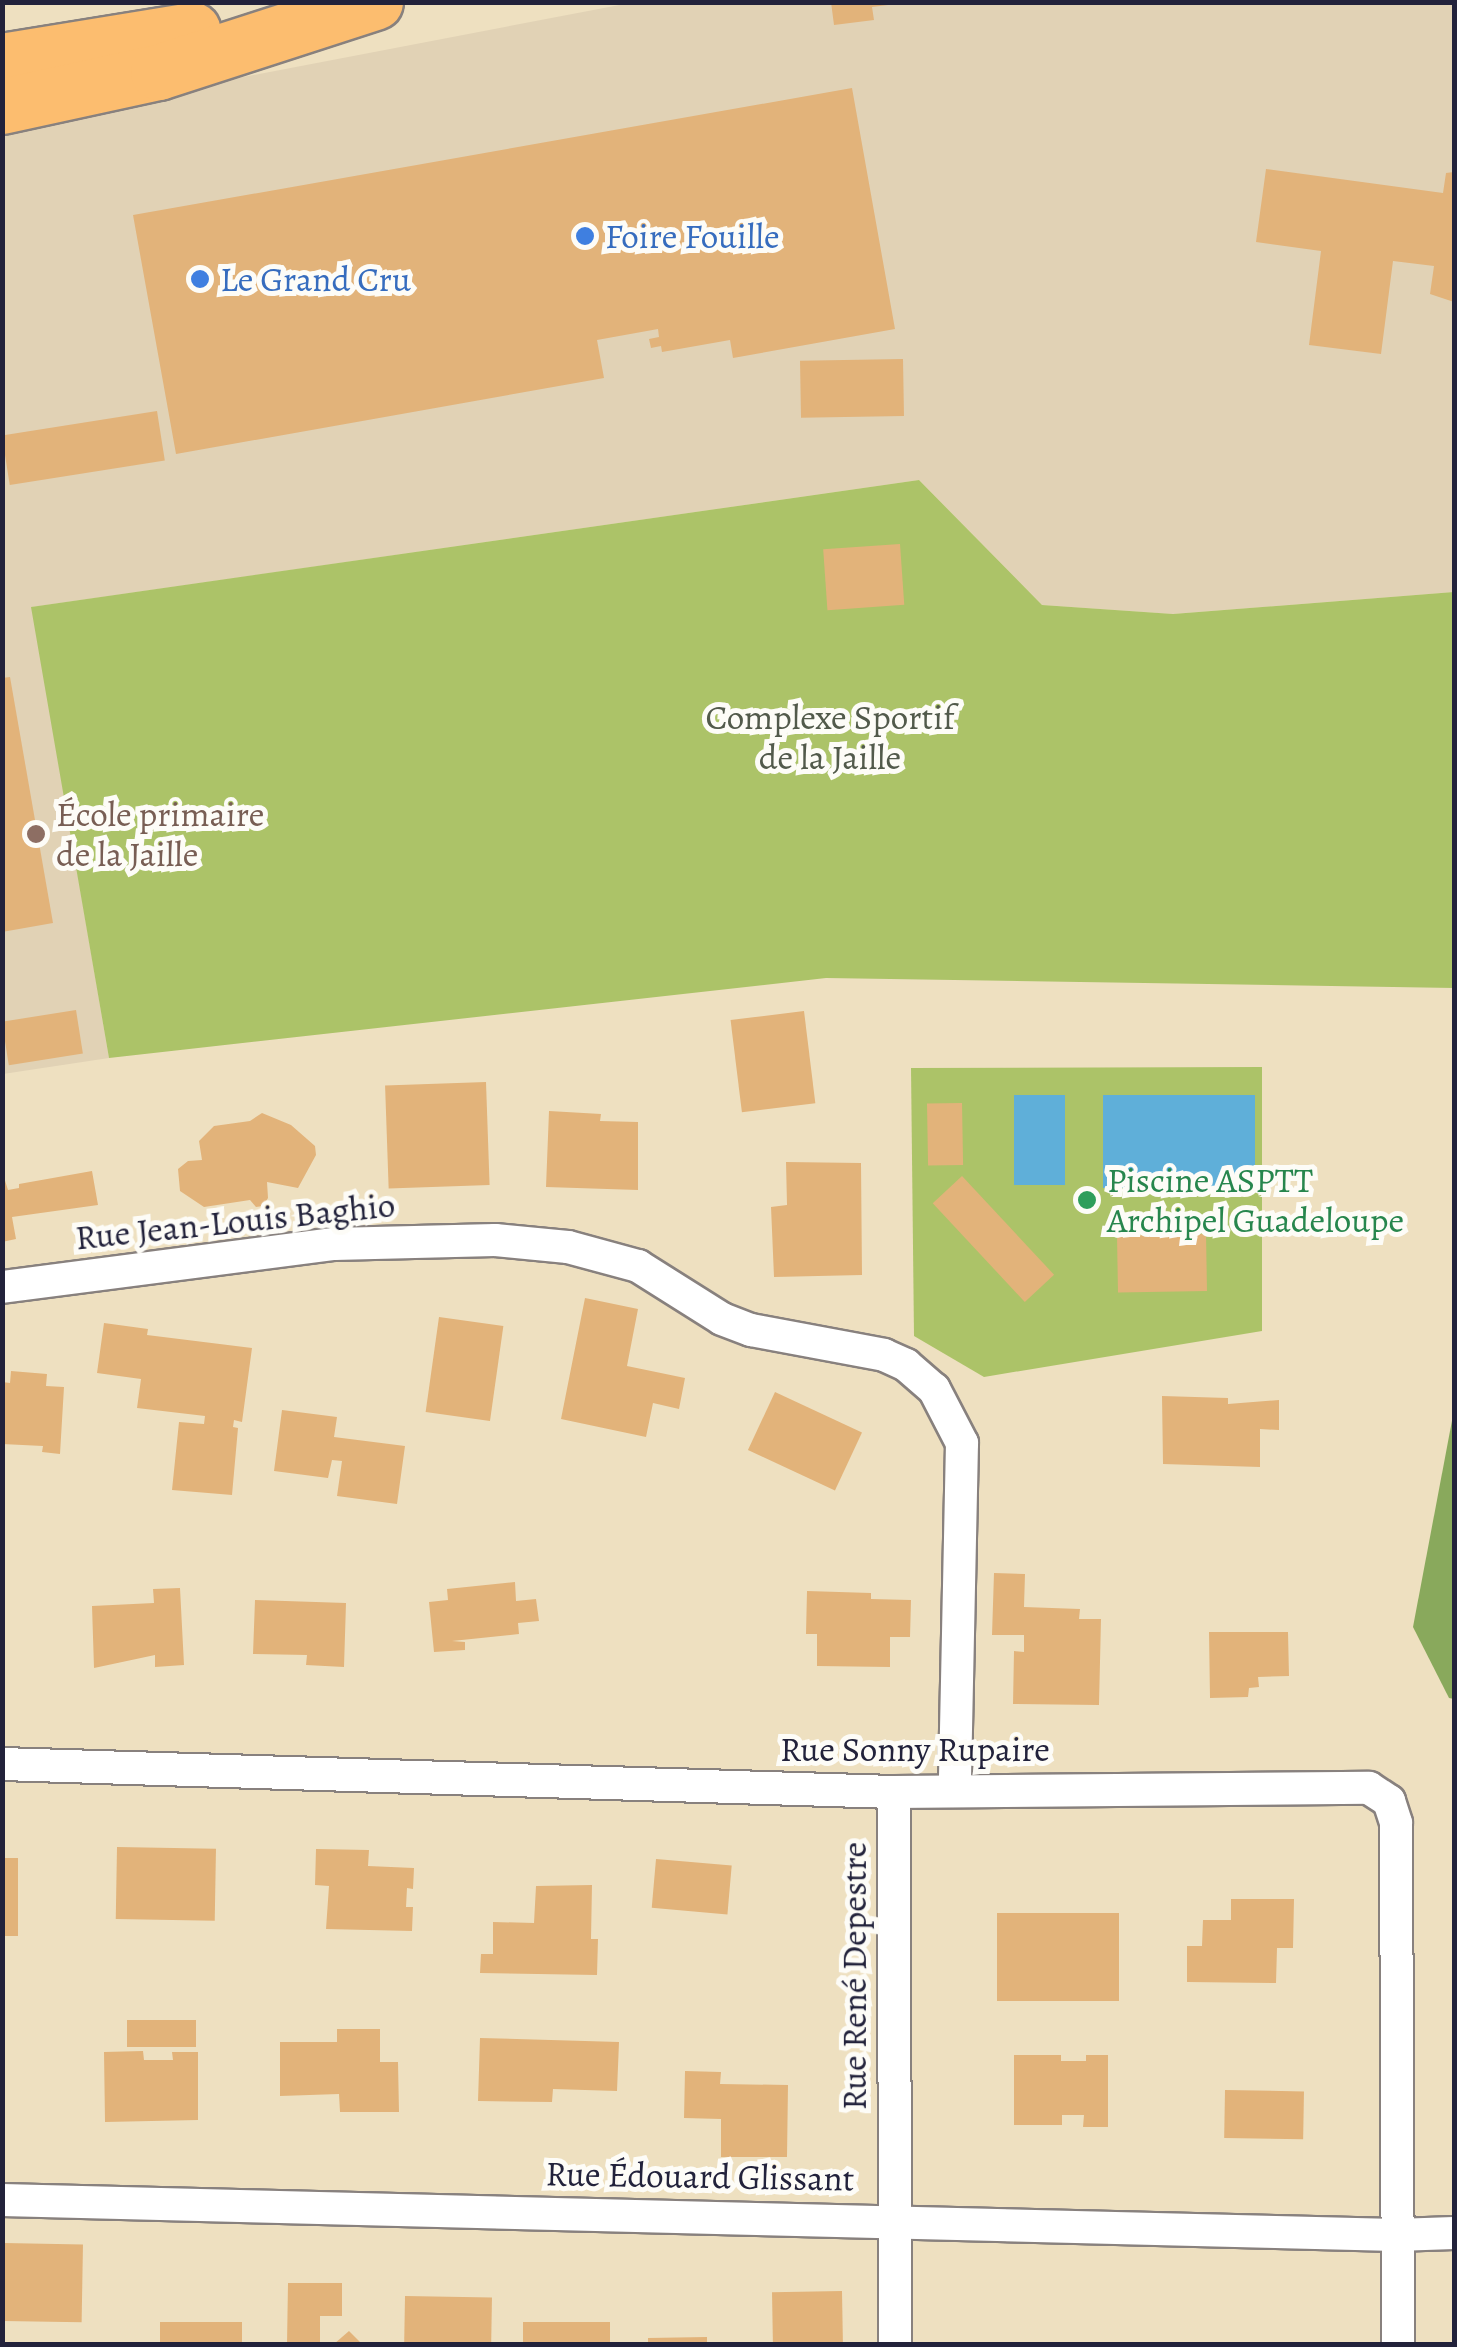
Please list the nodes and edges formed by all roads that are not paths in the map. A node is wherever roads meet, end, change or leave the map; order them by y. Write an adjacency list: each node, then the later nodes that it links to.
1 (353, 2): 3 (highway)
2 (376, 2): 4 (highway)
3 (2, 61)
4 (2, 106)
5 (2, 1287): 7 (street, Rue Jean-Louis Baghio)
6 (2, 1764): 8 (street, Rue Sonny Rupaire)
7 (955, 1791): 8 (street, Rue Sonny Rupaire); 12 (street, Rue Sonny Rupaire)
8 (894, 1792): 10 (street, Rue René Depestre)
9 (2, 2200): 10 (street, Rue Édouard Glissant)
10 (895, 2221): 12 (street, Rue Édouard Glissant); 13 (street, Rue René Depestre)
11 (1454, 2232): 12 (street, Rue Édouard Glissant)
12 (1396, 2235): 14 (street)
13 (896, 2344)
14 (1398, 2344)

